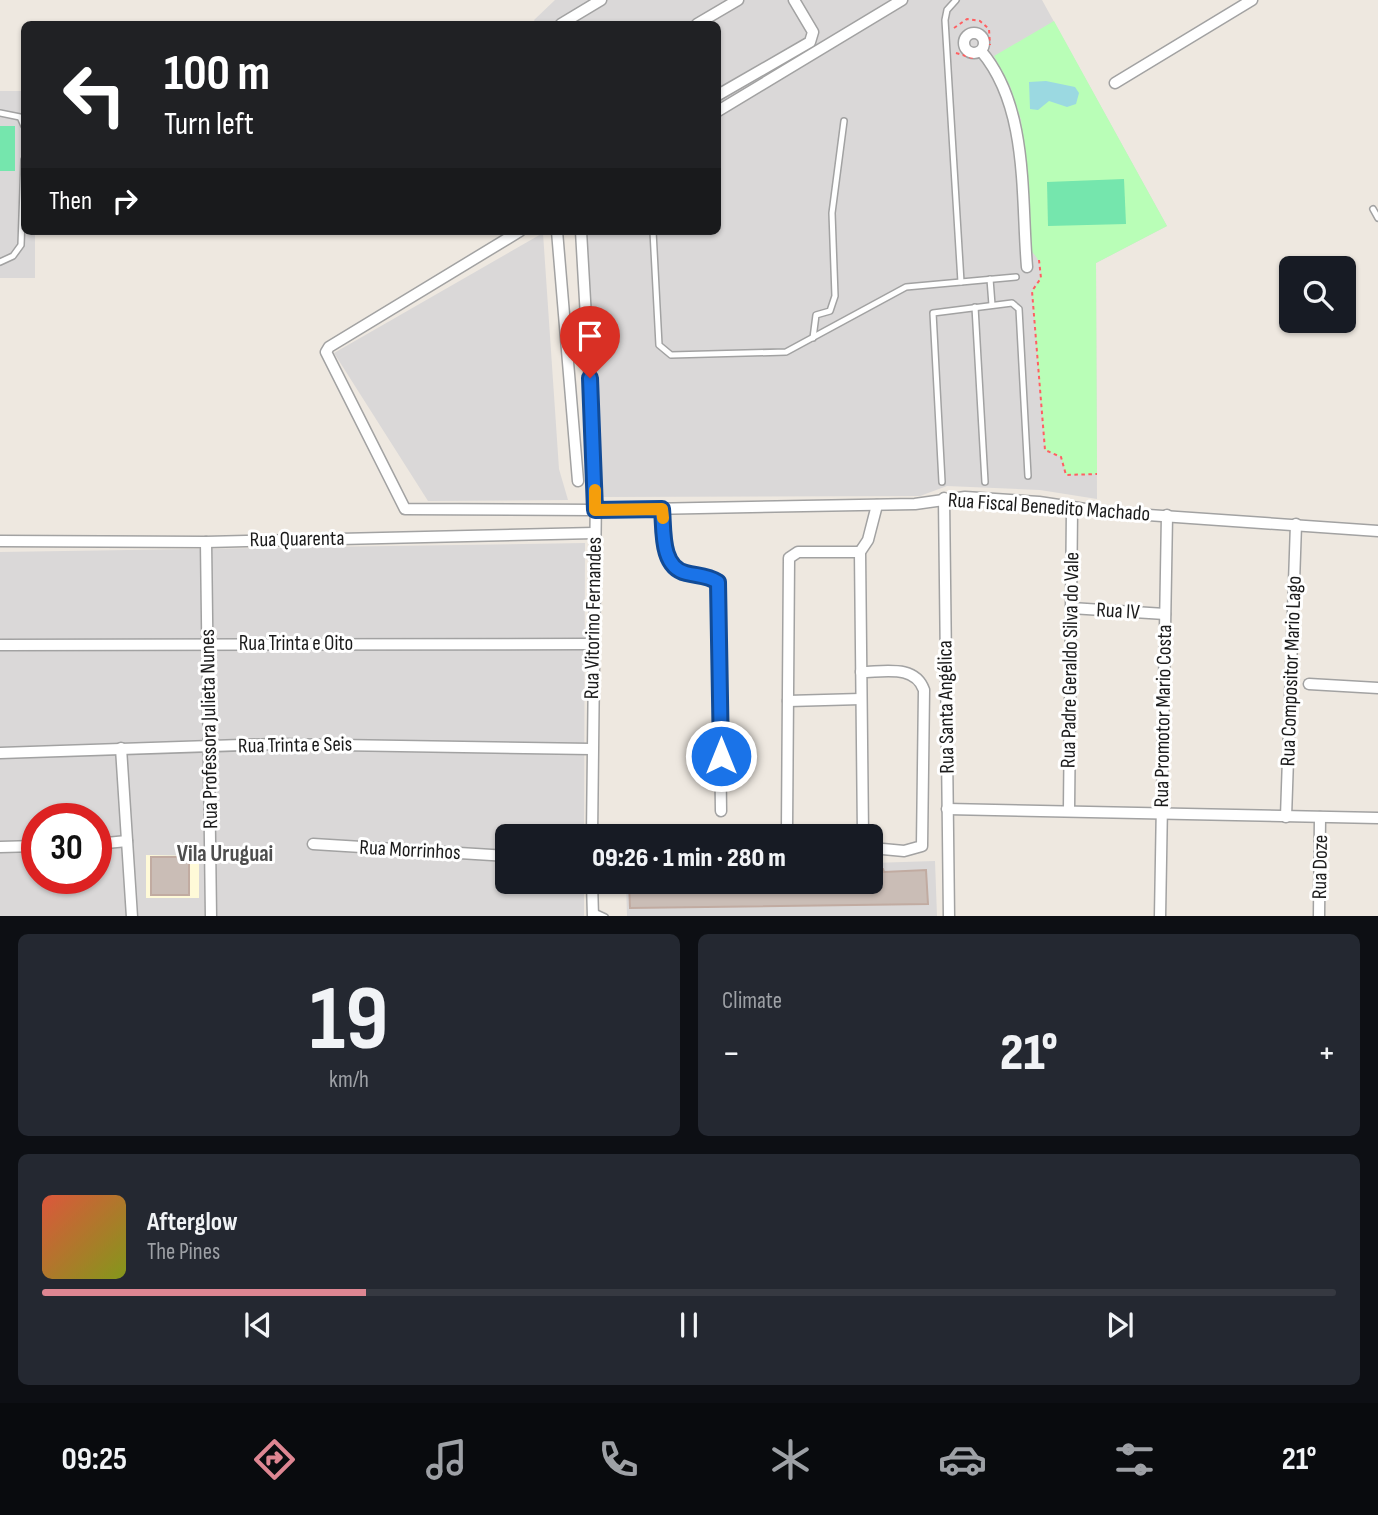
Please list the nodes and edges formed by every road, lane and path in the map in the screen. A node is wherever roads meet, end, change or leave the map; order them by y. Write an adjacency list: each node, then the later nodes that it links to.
1 (601, 0): 7 (street)
2 (738, 0): 8 (street)
3 (793, 0): 13 (street)
4 (902, 0): 14 (street)
5 (956, 0): 30 (lane)
6 (1252, 0): 12 (street)
7 (566, 21)
8 (702, 21)
9 (953, 30): 11 (path)
10 (953, 48): 11 (path)
11 (982, 52): 27 (street)
12 (1115, 83)
13 (721, 93)
14 (721, 109)
15 (0, 113): 16 (lane)
16 (21, 121)
17 (844, 121): 33 (lane)
18 (1373, 209): 19 (lane)
19 (1378, 218)
20 (21, 235): 26 (lane)
21 (513, 235): 45 (street, Rua Fiscal Benedito Machado)
22 (557, 235): 36 (street)
23 (581, 235): 45 (street, Rua Vitorino Fernandes)
24 (653, 235): 33 (lane)
25 (1037, 256): 34 (path)
26 (0, 262)
27 (1027, 267)
28 (1016, 277): 29 (lane)
29 (990, 279): 30 (lane); 31 (lane)
30 (961, 282): 33 (lane)
31 (992, 305): 32 (lane); 35 (lane)
32 (975, 307): 37 (lane); 38 (lane)
33 (813, 338)
34 (1097, 474)
35 (1028, 476)
36 (578, 481)
37 (942, 482)
38 (985, 482)
39 (1040, 490): 41 (street)
40 (944, 498): 41 (street, Rua Fiscal Benedito Machado); 42 (street, Rua Fiscal Benedito Machado); 67 (street, Rua Santa Angélica)
41 (1039, 502): 44 (street, Rua Fiscal Benedito Machado)
42 (877, 505): 43 (street, Rua Fiscal Benedito Machado); 52 (street)
43 (662, 509): 45 (street, Rua Fiscal Benedito Machado); 69 (street)
44 (1072, 509): 46 (street, Rua Fiscal Benedito Machado); 53 (street, Rua Padre Geraldo Silva do Vale)
45 (595, 510): 49 (street, Rua Vitorino Fernandes)
46 (1167, 515): 47 (street, Rua Fiscal Benedito Machado); 54 (street, Rua Promotor Mario Costa)
47 (1296, 524): 48 (street, Rua Fiscal Benedito Machado); 71 (street, Rua Compositor Mario Lago)
48 (1378, 531)
49 (594, 533): 51 (street, Rua Quarenta); 56 (street, Rua Vitorino Fernandes)
50 (0, 541): 51 (street, Rua Quarenta)
51 (206, 542): 55 (street, Rua Professora Julieta Nunes)
52 (860, 552): 58 (street); 62 (street)
53 (1071, 608): 54 (street, Rua IV); 68 (street, Rua Padre Geraldo Silva do Vale)
54 (1165, 614): 70 (street, Rua Promotor Mario Costa)
55 (207, 643): 56 (street, Rua Trinta e Oito); 57 (street, Rua Trinta e Oito); 63 (street, Rua Professora Julieta Nunes)
56 (592, 644): 65 (street, Rua Vitorino Fernandes)
57 (0, 645)
58 (861, 672): 61 (street); 82 (street)
59 (1309, 684): 60 (street)
60 (1378, 688)
61 (862, 699): 62 (street); 76 (street)
62 (788, 702): 75 (street)
63 (209, 747): 64 (street, Rua Trinta e Seis); 65 (street, Rua Trinta e Seis); 87 (street, Rua Professora Julieta Nunes)
64 (121, 748): 66 (street, Rua Trinta e Seis); 77 (street)
65 (591, 749): 74 (street, Rua Vitorino Fernandes)
66 (0, 753)
67 (947, 809): 68 (street); 89 (street, Rua Santa Angélica)
68 (1069, 810): 70 (street)
69 (721, 811)
70 (1162, 814): 71 (street); 90 (street, Rua Promotor Mario Costa)
71 (1286, 817): 72 (street)
72 (1320, 817): 73 (street); 91 (street, Rua Doze)
73 (1378, 818)
74 (592, 824)
75 (787, 824)
76 (863, 824)
77 (127, 841): 78 (street); 86 (street)
78 (112, 842)
79 (313, 844): 83 (street, Rua Morrinhos)
80 (21, 846): 81 (street)
81 (0, 847)
82 (883, 849)
83 (495, 855)
84 (592, 894): 85 (street)
85 (592, 914): 88 (lane)
86 (132, 916)
87 (211, 916)
88 (605, 916)
89 (949, 916)
90 (1160, 916)
91 (1319, 916)

